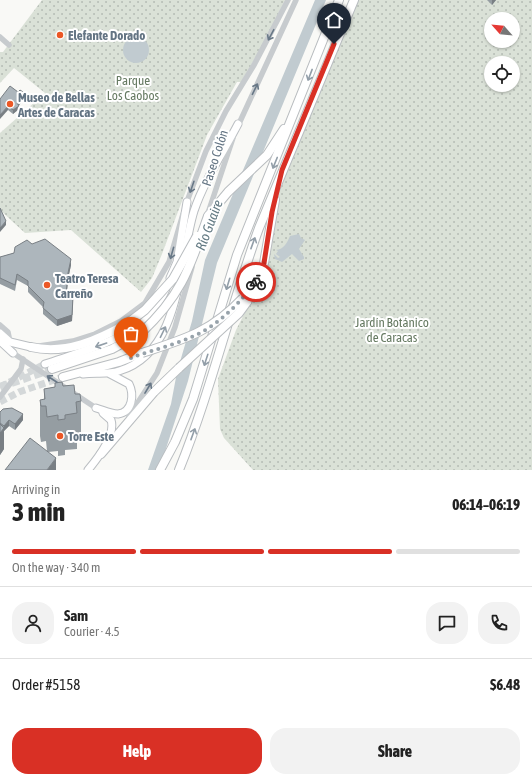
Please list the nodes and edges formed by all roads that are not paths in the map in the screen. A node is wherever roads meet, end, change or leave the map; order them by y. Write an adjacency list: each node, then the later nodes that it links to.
1 (288, 0): 10 (street, Paseo Colón, one-way to 10)
2 (296, 0): 8 (street, Paseo Colón, one-way to 2)
3 (340, 0): 7 (highway, one-way to 7)
4 (354, 0): 9 (highway)
5 (0, 37): 6 (street)
6 (9, 45)
7 (295, 114): 11 (highway); 28 (highway, one-way to 28)
8 (238, 124): 22 (main road, one-way to 8); 26 (street, Paseo Colón, one-way to 8)
9 (282, 170): 12 (highway); 29 (highway, one-way to 9)
10 (187, 202): 18 (street, Paseo Colón, one-way to 18); 21 (main road, one-way to 21)
11 (208, 216): 18 (highway, bridge); 21 (highway, bridge)
12 (245, 300): 23 (highway, bridge); 26 (highway, bridge)
13 (0, 325): 16 (street)
14 (0, 335): 16 (main road)
15 (0, 341): 19 (main road)
16 (10, 342): 18 (main road)
17 (0, 345): 19 (street)
18 (31, 347)
19 (13, 353): 20 (street)
20 (23, 359): 24 (street); 25 (street, one-way to 20)
21 (48, 367)
22 (108, 373): 23 (main road); 25 (main road)
23 (63, 377)
24 (0, 397)
25 (96, 408): 26 (main road)
26 (101, 454): 27 (main road)
27 (88, 470)
28 (160, 470)
29 (179, 470)

